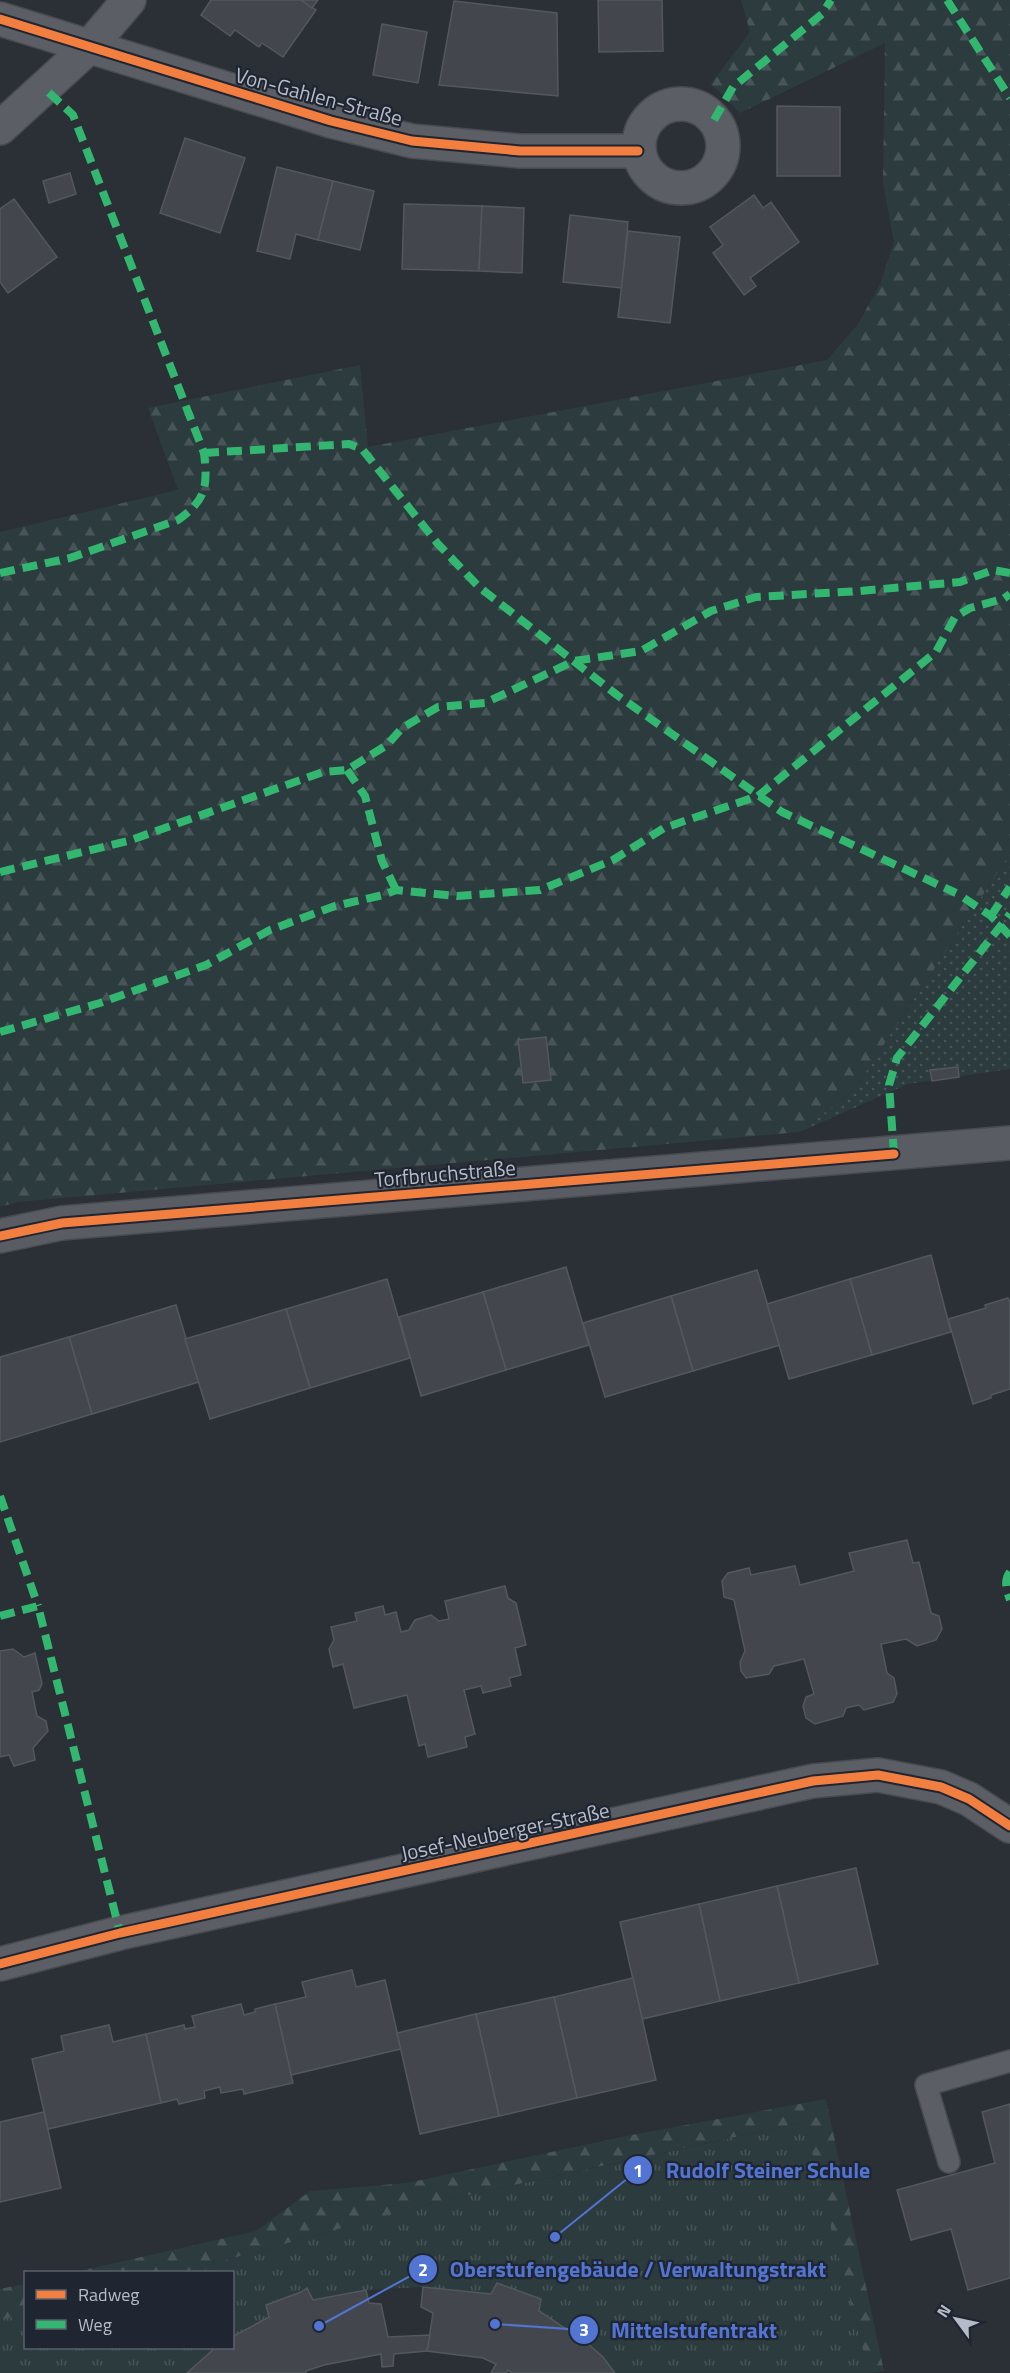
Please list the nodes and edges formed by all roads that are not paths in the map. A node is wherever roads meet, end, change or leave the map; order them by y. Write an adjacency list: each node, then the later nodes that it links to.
1 (129, 0): 3 (street)
2 (0, 19): 3 (street, Von-Gahlen-Straße)
3 (90, 46): 4 (street); 5 (street, Von-Gahlen-Straße)
4 (0, 128)
5 (638, 151)
6 (1010, 1143): 7 (main road, Torfbruchstraße)
7 (0, 1236)
8 (1010, 1826): 9 (street, Josef-Neuberger-Straße)
9 (0, 1964)
10 (1010, 2061): 11 (lane)
11 (949, 2162)

